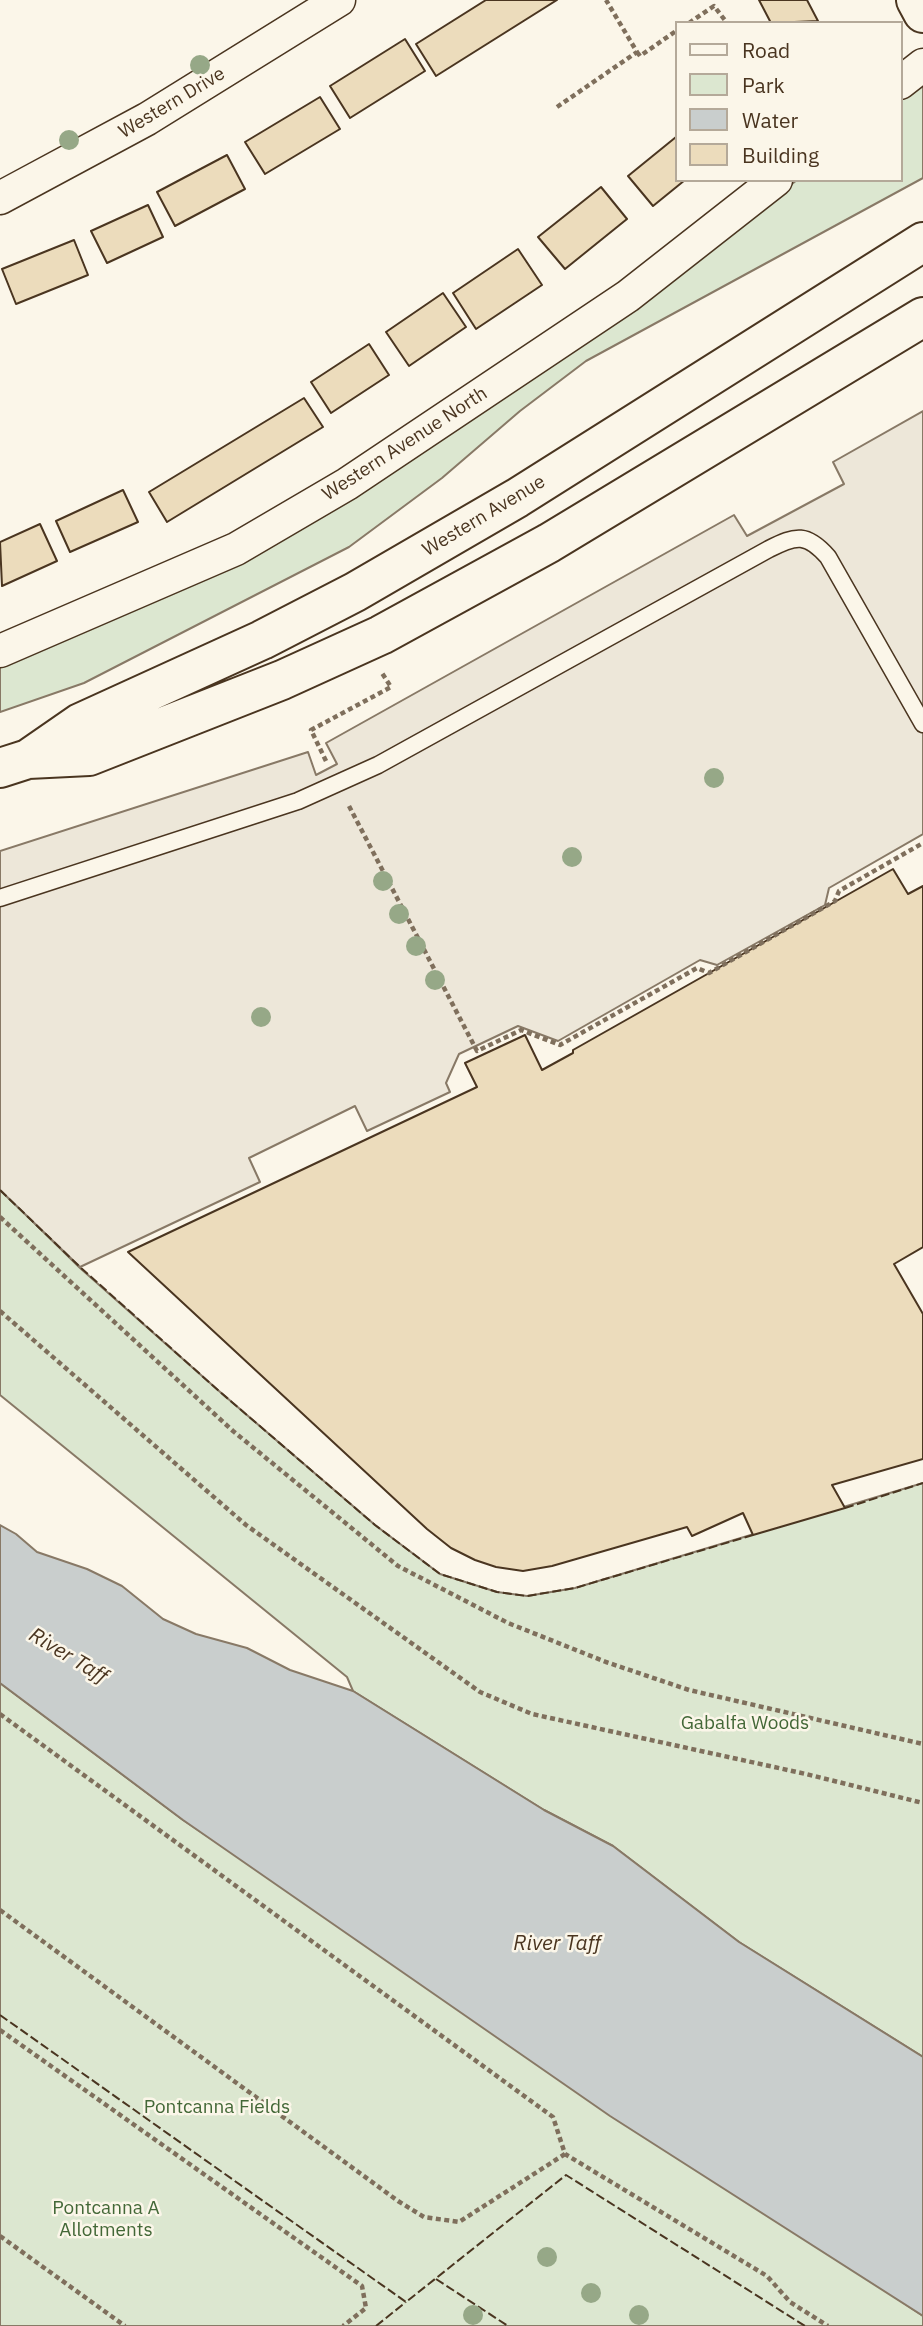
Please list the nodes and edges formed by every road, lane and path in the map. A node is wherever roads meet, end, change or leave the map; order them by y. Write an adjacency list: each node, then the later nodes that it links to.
1 (339, 0): 13 (street, Western Drive)
2 (606, 0): 8 (path)
3 (916, 0): 4 (main road)
4 (923, 13)
5 (692, 21): 6 (path)
6 (725, 21)
7 (674, 32): 8 (path)
8 (637, 52): 11 (path)
9 (923, 65): 10 (street)
10 (902, 81)
11 (557, 107)
12 (773, 182): 17 (street, Western Avenue North)
13 (0, 198)
14 (923, 242): 19 (main road, Western Avenue)
15 (915, 327): 16 (main road, Western Avenue)
16 (381, 635): 19 (main road, Western Avenue); 20 (path)
17 (0, 651)
18 (923, 724): 23 (lane)
19 (14, 763)
20 (330, 768)
21 (347, 803): 22 (path)
22 (923, 844)
23 (0, 898)
24 (0, 1216): 27 (path)
25 (0, 1311): 28 (path)
26 (0, 1714): 31 (path)
27 (923, 1744)
28 (923, 1804)
29 (0, 1910): 31 (path)
30 (0, 2030): 34 (path)
31 (565, 2154): 35 (path)
32 (0, 2236): 33 (path)
33 (125, 2326)
34 (343, 2326)
35 (828, 2326)

